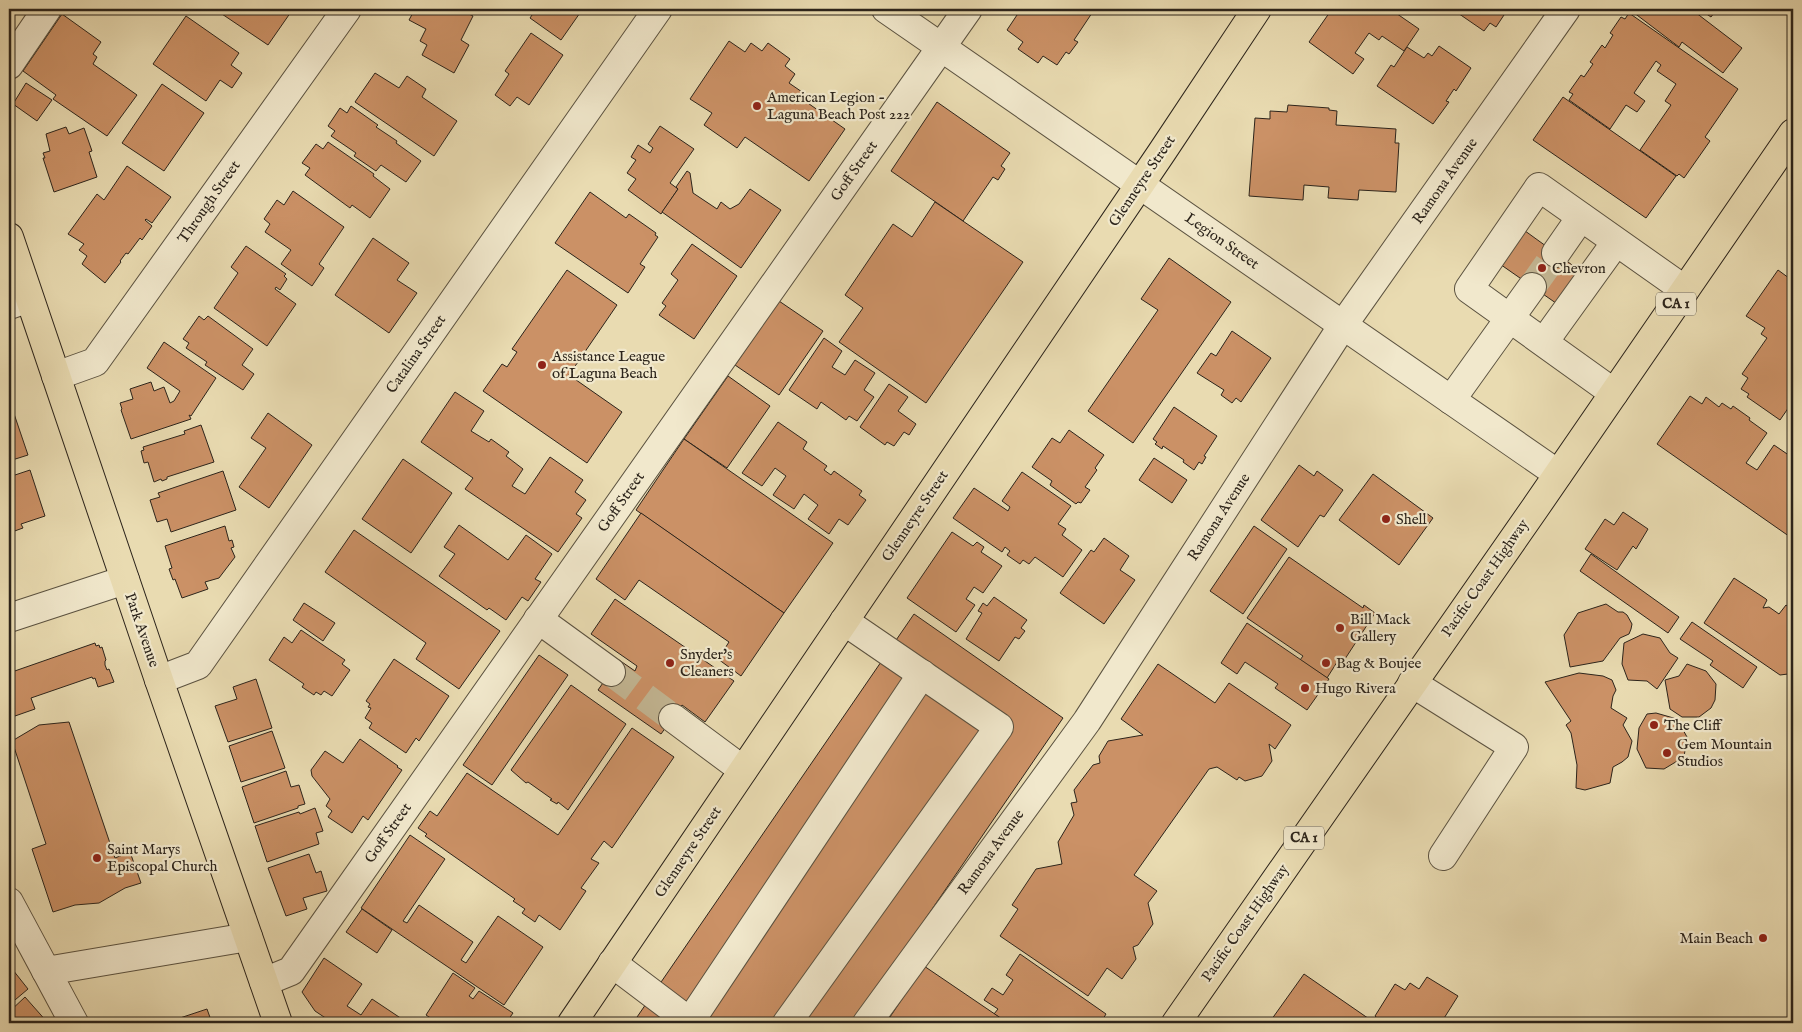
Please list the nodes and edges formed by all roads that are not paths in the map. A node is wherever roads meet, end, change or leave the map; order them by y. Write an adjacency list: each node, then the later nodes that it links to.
1 (48, 9): 9 (street)
2 (347, 9): 22 (street, Through Street)
3 (658, 9): 32 (street, Catalina Street)
4 (886, 9): 8 (street, Legion Street)
5 (968, 9): 8 (street, Goff Street)
6 (1257, 9): 11 (main road, Glenneyre Street)
7 (1566, 9): 20 (street, Ramona Avenue)
8 (942, 47): 11 (street, Legion Street); 28 (street, Goff Street)
9 (9, 65)
10 (1793, 133): 17 (main road, Pacific Coast Highway / CA 1)
11 (1140, 184): 20 (street, Legion Street); 29 (main road, Glenneyre Street)
12 (1581, 217): 14 (street); 15 (street); 19 (street)
13 (9, 237): 18 (main road, Park Avenue)
14 (1616, 242): 17 (street); 21 (street)
15 (1556, 253)
16 (1532, 287): 19 (street)
17 (1685, 290): 23 (main road, Pacific Coast Highway / CA 1)
18 (19, 302): 22 (main road, Park Avenue)
19 (1510, 319): 21 (street); 24 (street)
20 (1343, 325): 24 (street, Legion Street); 47 (street, Ramona Avenue)
21 (1544, 342): 23 (street)
22 (56, 376): 26 (main road, Park Avenue)
23 (1614, 393): 25 (main road, Pacific Coast Highway / CA 1)
24 (1450, 400): 25 (street, Legion Street)
25 (1558, 474): 33 (main road, Pacific Coast Highway / CA 1)
26 (125, 580): 27 (street); 32 (main road, Park Avenue)
27 (9, 618)
28 (538, 619): 30 (street); 41 (street, Goff Street)
29 (844, 621): 31 (street); 35 (main road, Glenneyre Street)
30 (611, 672)
31 (922, 674): 42 (street); 46 (street)
32 (159, 680): 38 (main road, Park Avenue)
33 (1412, 683): 36 (street); 48 (main road, Pacific Coast Highway / CA 1)
34 (673, 718): 35 (street)
35 (743, 770): 39 (main road, Glenneyre Street)
36 (1443, 856)
37 (9, 902): 40 (street)
38 (248, 936): 40 (street); 41 (main road, Park Avenue)
39 (612, 963): 42 (street); 45 (main road, Glenneyre Street)
40 (46, 971): 43 (street)
41 (264, 982): 44 (main road, Park Avenue)
42 (690, 1022)
43 (74, 1023)
44 (278, 1023)
45 (572, 1023)
46 (787, 1023)
47 (868, 1023)
48 (1176, 1023)

